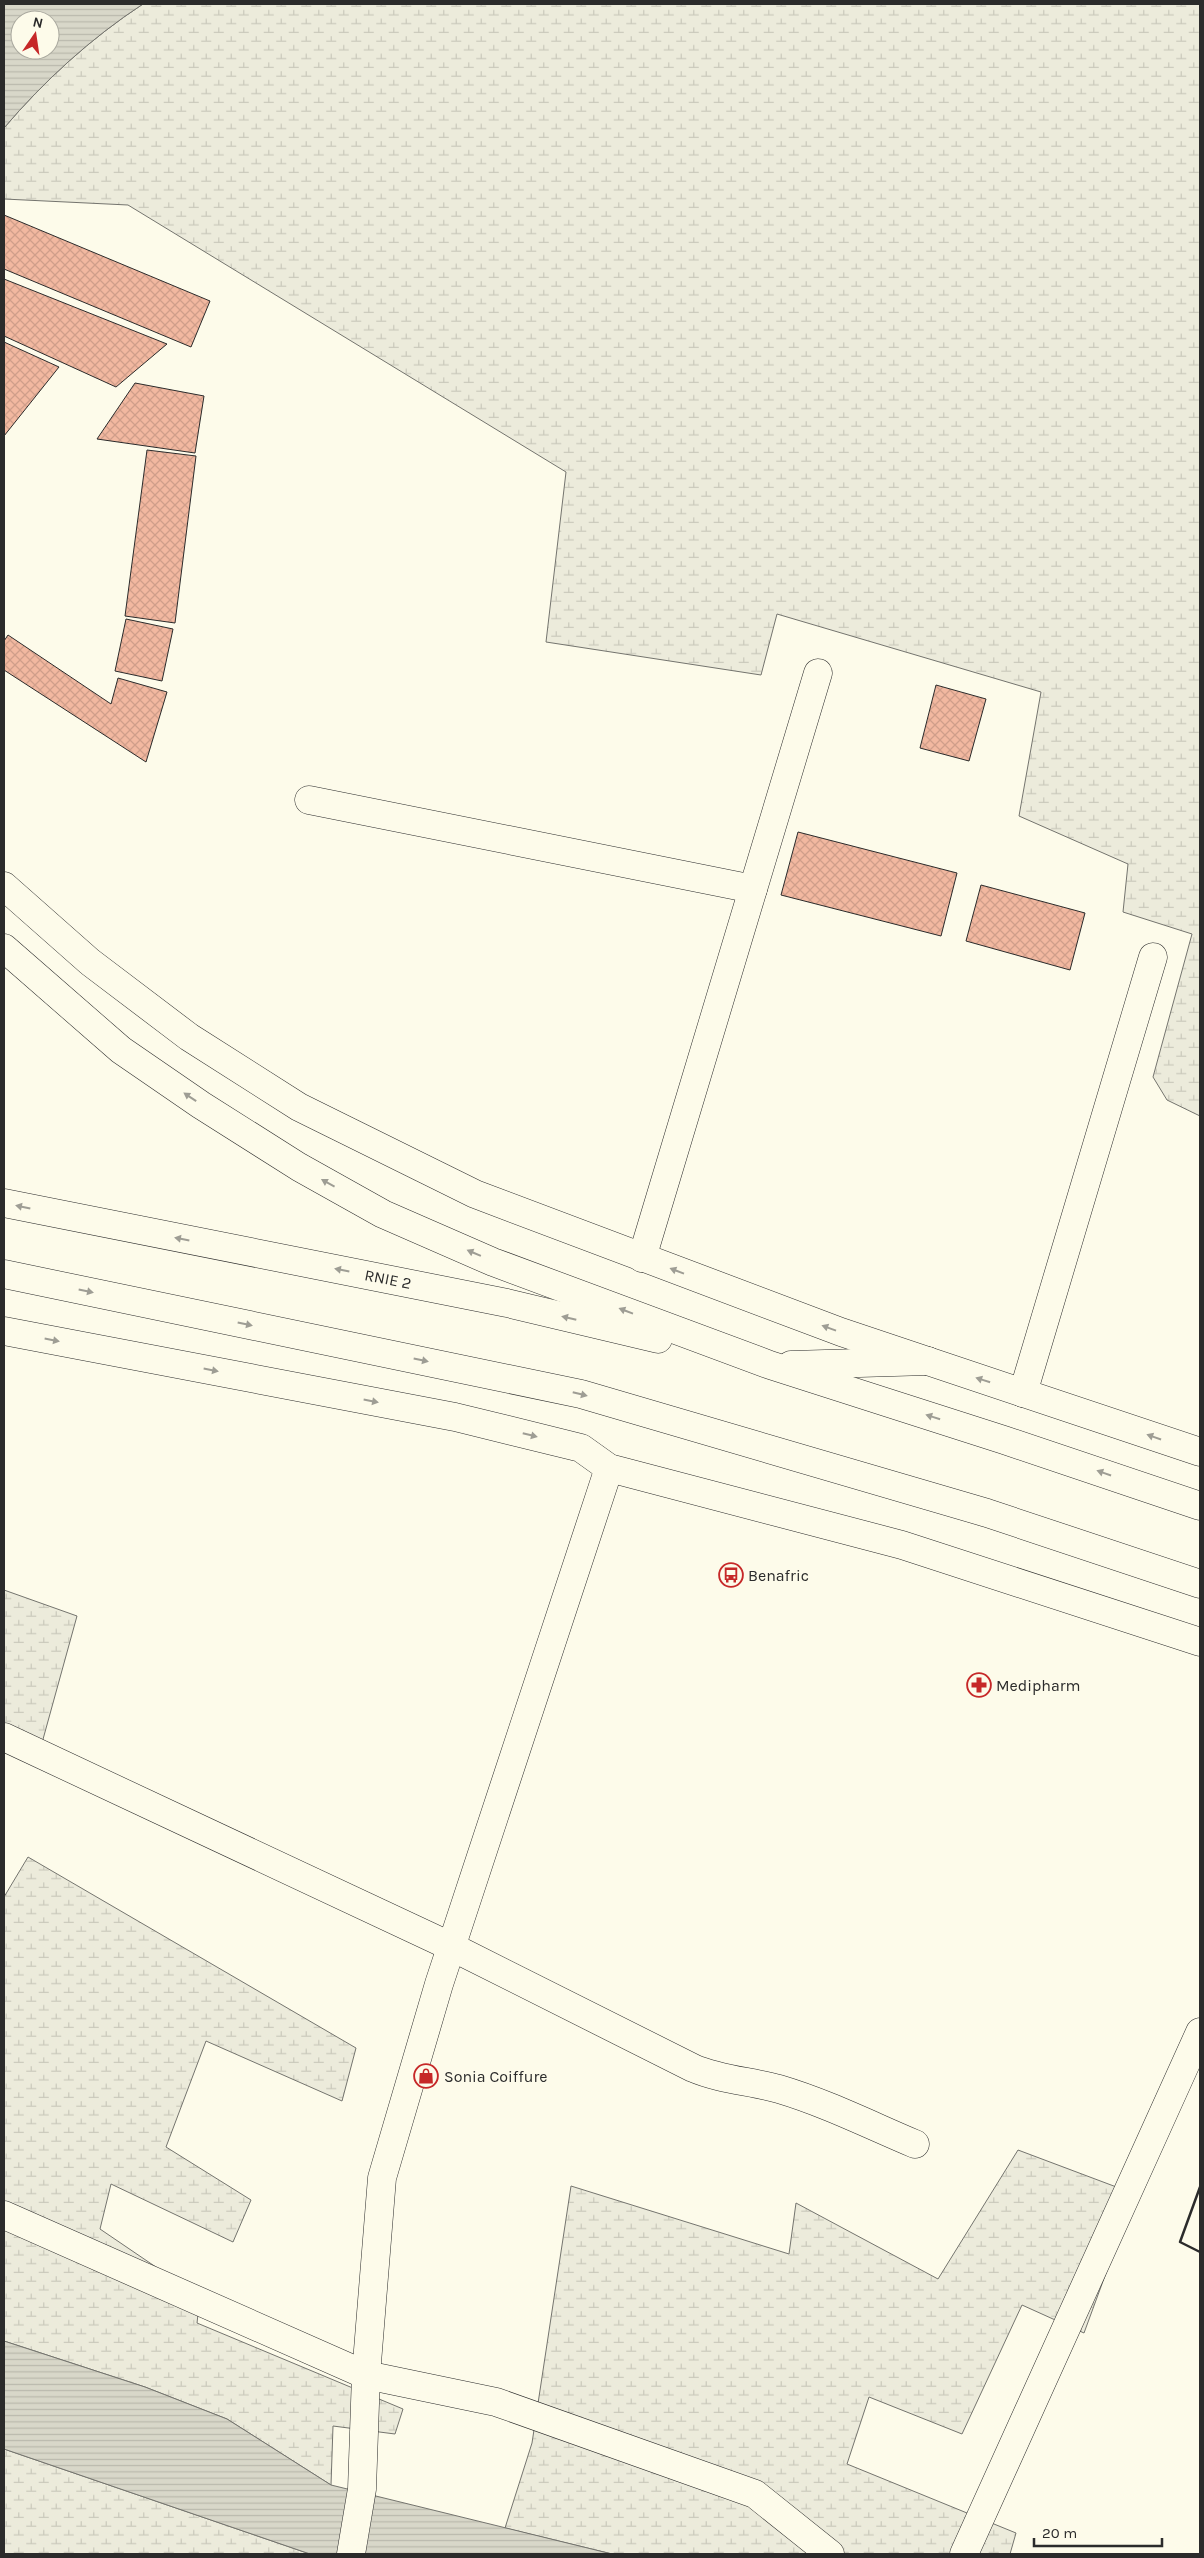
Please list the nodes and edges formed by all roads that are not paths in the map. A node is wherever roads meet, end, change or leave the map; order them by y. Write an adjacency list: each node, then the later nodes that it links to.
1 (818, 673): 4 (main road)
2 (309, 800): 4 (main road)
3 (4, 886): 8 (main road)
4 (753, 889): 8 (main road)
5 (4, 948): 12 (main road, one-way to 5)
6 (1153, 957): 13 (main road)
7 (4, 1203): 12 (main road, RNIE 2 / RNIE 2, one-way to 7)
8 (642, 1258): 11 (main road, one-way to 8)
9 (4, 1274): 17 (main road, one-way to 17)
10 (4, 1330): 15 (main road, one-way to 15)
11 (928, 1361): 12 (main road); 13 (main road, one-way to 11)
12 (770, 1365): 16 (main road, one-way to 12)
13 (1023, 1392): 14 (main road, one-way to 13)
14 (1200, 1452)
15 (609, 1468): 18 (main road); 20 (main road)
16 (1200, 1506)
17 (1200, 1584)
18 (1200, 1642)
19 (4, 1737): 20 (main road)
20 (452, 1946): 22 (main road); 24 (main road)
21 (1200, 2032): 27 (main road)
22 (915, 2144)
23 (4, 2215): 24 (main road)
24 (366, 2374): 25 (main road); 26 (main road)
25 (351, 2554)
26 (830, 2554)
27 (964, 2554)

